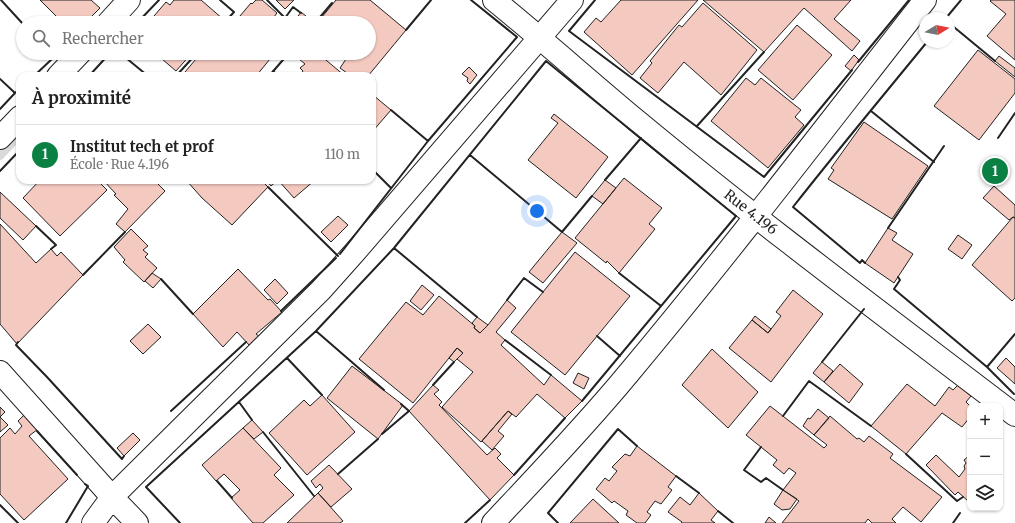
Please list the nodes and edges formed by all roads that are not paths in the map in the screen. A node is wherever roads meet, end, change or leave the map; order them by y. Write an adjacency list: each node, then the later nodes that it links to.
1 (129, 0): 5 (street)
2 (494, 0): 6 (street, Rue 4.196)
3 (572, 0): 6 (street)
4 (925, 0): 11 (street)
5 (114, 16)
6 (540, 37): 11 (street, Rue 4.196); 14 (street)
7 (73, 60): 8 (street)
8 (62, 72)
9 (16, 121): 10 (street)
10 (0, 138)
11 (755, 216): 13 (street, Rue 4.196); 17 (street)
12 (0, 372): 14 (street)
13 (1015, 416)
14 (112, 497): 15 (street); 16 (street)
15 (93, 523)
16 (137, 523)
17 (493, 523)

